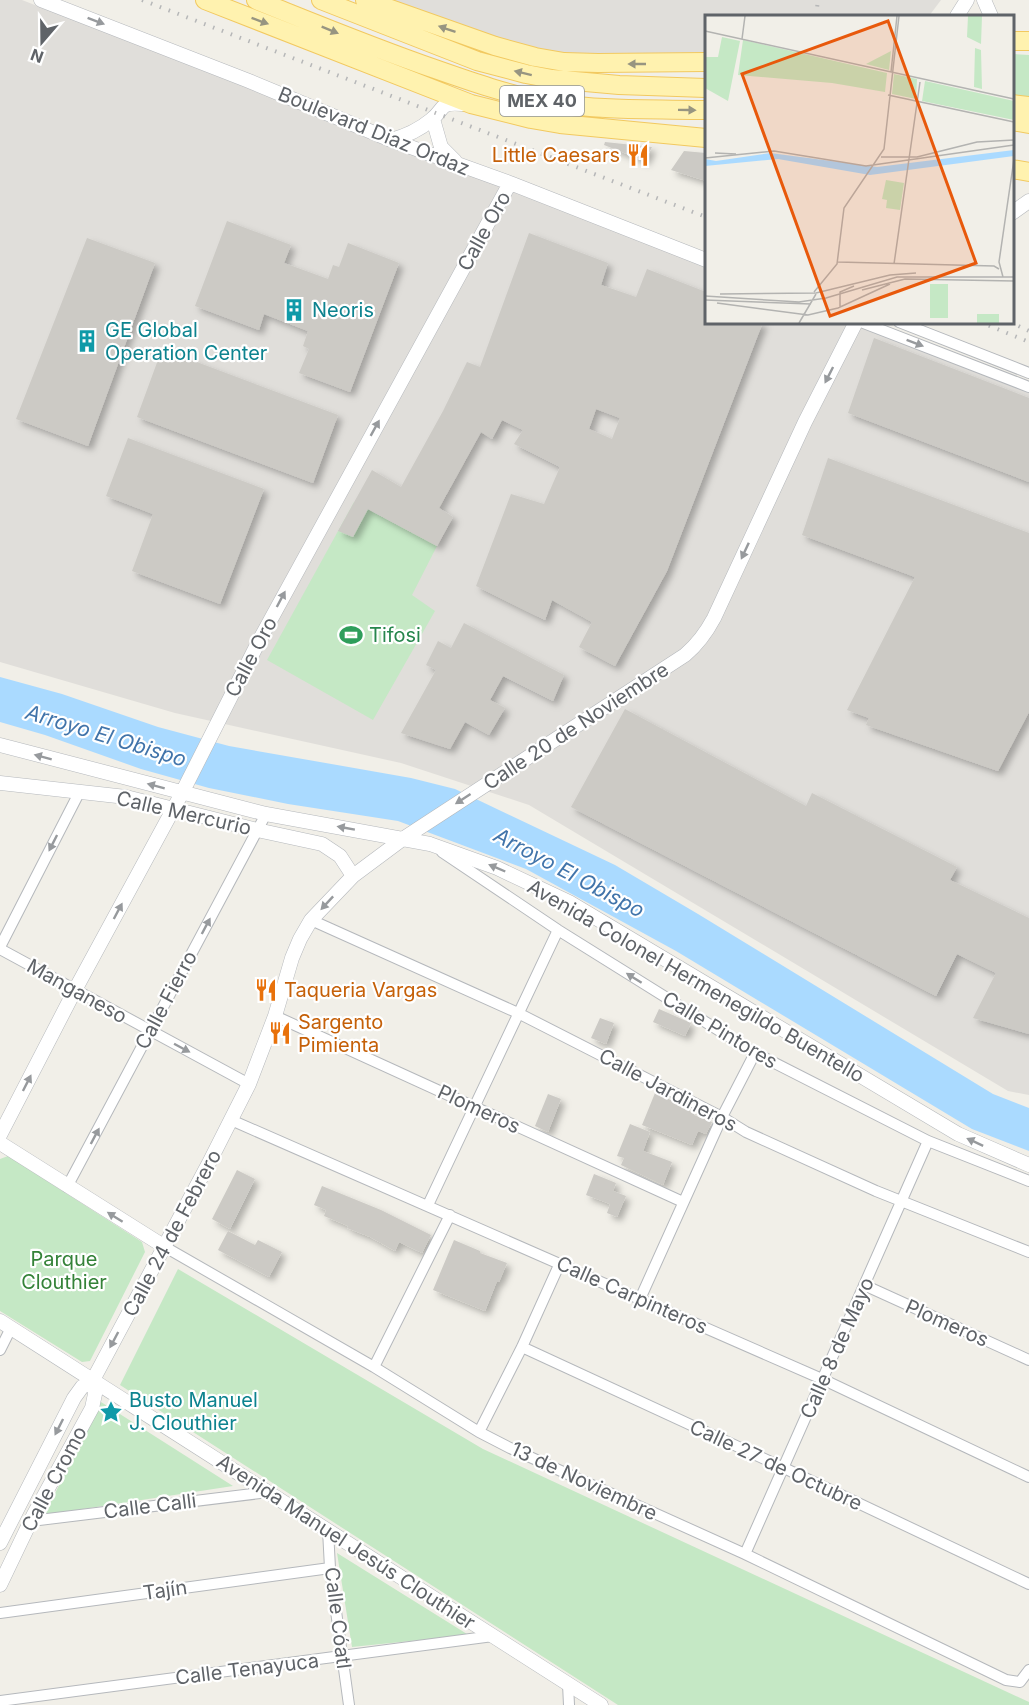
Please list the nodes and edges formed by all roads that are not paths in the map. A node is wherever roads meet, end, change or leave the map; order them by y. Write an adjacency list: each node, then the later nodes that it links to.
1 (41, 0): 20 (street, Boulevard Diaz Ordaz, one-way to 20)
2 (205, 0): 12 (main road, one-way to 12)
3 (256, 0): 15 (main road, MEX 40, one-way to 15)
4 (321, 0): 11 (main road, MEX 40, one-way to 4)
5 (365, 0): 10 (main road, one-way to 5)
6 (967, 0): 8 (street)
7 (984, 0): 9 (street)
8 (958, 15)
9 (991, 15)
10 (705, 62)
11 (705, 88)
12 (471, 104): 16 (street); 19 (main road)
13 (1014, 104): 14 (main road)
14 (1029, 106)
15 (705, 110)
16 (433, 118): 20 (street); 21 (street)
17 (1014, 122): 18 (main road)
18 (1029, 124)
19 (705, 138)
20 (391, 140): 21 (street, Boulevard Diaz Ordaz)
21 (464, 168): 24 (street, Boulevard Diaz Ordaz)
22 (1014, 170): 23 (main road)
23 (1029, 172)
24 (510, 183): 29 (street, Boulevard Diaz Ordaz); 38 (street, Calle Oro, one-way to 24)
25 (1029, 201): 27 (street)
26 (1029, 209): 28 (street)
27 (1014, 212)
28 (1014, 217)
29 (705, 260)
30 (855, 324): 44 (street, Calle 20 de Noviembre, one-way to 44)
31 (866, 324): 34 (street, one-way to 34)
32 (904, 324): 33 (street)
33 (1029, 373)
34 (1029, 387)
35 (0, 746): 36 (street, Avenida Colonel Hermenegildo Buentello, one-way to 35)
36 (129, 779): 38 (street, Avenida Colonel Hermenegildo Buentello, one-way to 36); 40 (street)
37 (0, 783): 39 (street, Calle Mercurio)
38 (184, 789): 41 (street, Calle Oro); 42 (street, Avenida Colonel Hermenegildo Buentello)
39 (80, 792): 40 (street, Calle Mercurio); 49 (street, one-way to 49)
40 (126, 797): 41 (street, Calle Mercurio)
41 (173, 808): 43 (street, Calle Mercurio); 50 (street, Calle Oro, one-way to 41)
42 (266, 814): 43 (street, Calle Fierro); 44 (street, Avenida Colonel Hermenegildo Buentello, one-way to 42)
43 (257, 830): 46 (street, Calle Mercurio); 53 (street, Calle Fierro, one-way to 43)
44 (404, 838): 45 (street, Avenida Colonel Hermenegildo Buentello); 46 (street, Calle 20 de Noviembre)
45 (430, 844): 48 (street, Calle Pintores); 62 (street, Avenida Colonel Hermenegildo Buentello, one-way to 45)
46 (353, 876): 47 (street, Calle 20 de Noviembre, one-way to 47)
47 (311, 920): 51 (street, Calle Jardineros); 52 (street, Calle 20 de Noviembre)
48 (558, 930): 51 (street); 54 (street, Calle Pintores, one-way to 48)
49 (0, 948): 50 (street, Manganeso)
50 (75, 990): 53 (street, Manganeso); 59 (street, Calle Oro, one-way to 50)
51 (518, 1013): 56 (street); 57 (street, Calle Jardineros)
52 (275, 1016): 55 (street, Calle 20 de Noviembre); 56 (street, Plomeros)
53 (150, 1031): 55 (street, Manganeso, one-way to 55); 64 (street, Calle Fierro, one-way to 53)
54 (755, 1053): 57 (street); 60 (street, Calle Pintores)
55 (249, 1084): 58 (street, Calle 24 de Febrero)
56 (475, 1108): 66 (street, Plomeros); 67 (street)
57 (722, 1117): 65 (street, Calle Jardineros); 66 (street)
58 (231, 1120): 67 (street, Calle Carpinteros); 69 (street, Calle 24 de Febrero)
59 (0, 1135)
60 (928, 1141): 63 (street, Calle Pintores); 65 (street, Calle 8 de Mayo)
61 (0, 1143): 64 (street)
62 (1029, 1165)
63 (1029, 1181)
64 (67, 1187): 69 (street, one-way to 64)
65 (903, 1201): 70 (street, Calle Jardineros); 72 (street, Calle 8 de Mayo)
66 (683, 1202): 73 (street)
67 (428, 1205): 68 (street, Calle Carpinteros)
68 (450, 1215): 71 (street, Calle Carpinteros); 78 (street)
69 (165, 1247): 78 (street, 13 de Noviembre); 80 (street, Calle 24 de Febrero, one-way to 80)
70 (1029, 1252)
71 (560, 1263): 73 (street, Calle Carpinteros); 75 (street)
72 (864, 1285): 77 (street, Plomeros); 79 (street, Calle 8 de Mayo)
73 (640, 1299): 79 (street, Calle Carpinteros)
74 (6, 1325): 76 (street); 80 (street, Avenida Manuel Jesús Clouthier)
75 (522, 1347): 81 (street); 82 (street, Calle 27 de Octubre)
76 (0, 1350)
77 (1029, 1360)
78 (374, 1367): 81 (street, 13 de Noviembre)
79 (822, 1379): 82 (street, Calle 8 de Mayo); 83 (street, Calle Carpinteros)
80 (93, 1380): 84 (street, Avenida Manuel Jesús Clouthier); 85 (street, Calle Cromo); 87 (street, Calle Cromo, one-way to 87)
81 (479, 1432): 88 (street, 13 de Noviembre)
82 (784, 1468): 88 (street, Calle 8 de Mayo); 90 (street, Calle 27 de Octubre)
83 (1028, 1475)
84 (269, 1492): 85 (street, Calle Calli); 86 (street, Avenida Manuel Jesús Clouthier)
85 (31, 1521): 91 (street, Calle Cromo)
86 (328, 1530): 89 (street, Calle Cóatl); 93 (street, Avenida Manuel Jesús Clouthier)
87 (0, 1543)
88 (745, 1554): 95 (street, 13 de Noviembre)
89 (330, 1568): 92 (street, Tajín); 94 (street, Calle Cóatl)
90 (1029, 1584)
91 (0, 1585)
92 (0, 1613)
93 (493, 1636): 94 (street, Calle Tenayuca); 96 (street, Avenida Manuel Jesús Clouthier)
94 (343, 1657): 97 (street, Calle Tenayuca); 98 (street, Calle Cóatl)
95 (1029, 1670)
96 (568, 1684): 99 (street); 100 (street, Avenida Manuel Jesús Clouthier)
97 (0, 1701)
98 (349, 1705)
99 (569, 1705)
100 (601, 1705)

